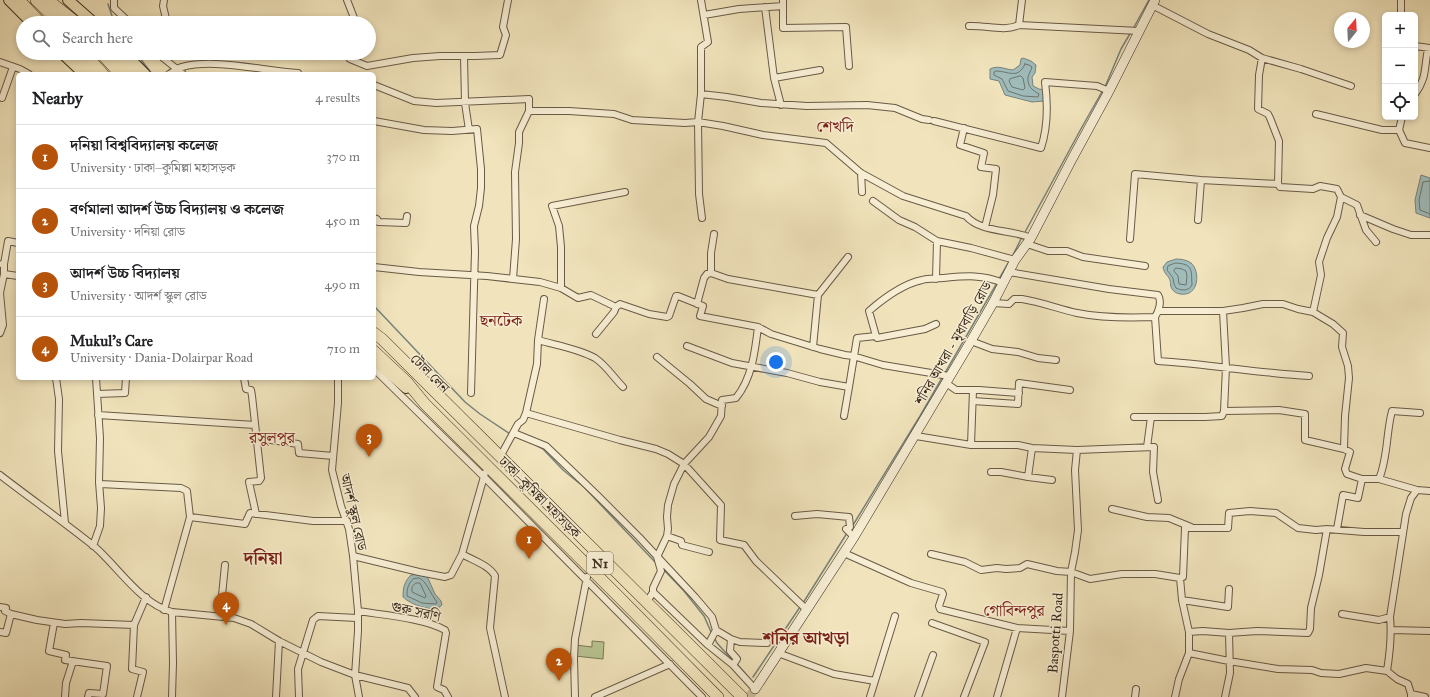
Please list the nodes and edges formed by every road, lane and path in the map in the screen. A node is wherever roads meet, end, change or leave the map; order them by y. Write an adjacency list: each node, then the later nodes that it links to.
1 (9, 0): 20 (main road)
2 (19, 0): 21 (highway)
3 (31, 0): 22 (highway)
4 (36, 0): 23 (highway)
5 (42, 0): 24 (highway)
6 (47, 0): 25 (highway); 26 (highway)
7 (68, 0): 27 (main road)
8 (114, 0): 28 (street)
9 (164, 0): 29 (street)
10 (347, 0): 30 (street)
11 (508, 0): 36 (street)
12 (701, 0): 19 (street)
13 (1022, 0): 31 (street)
14 (1401, 0): 18 (street)
15 (1153, 2): 33 (main road, শনির আখরা - মৃধাবাড়ি রোড); 37 (street)
16 (783, 3): 17 (street); 49 (street)
17 (765, 7): 19 (street); 63 (street)
18 (1401, 12)
19 (704, 15): 68 (street)
20 (25, 16)
21 (34, 16)
22 (47, 16)
23 (53, 16)
24 (59, 16)
25 (64, 16)
26 (68, 16)
27 (86, 16)
28 (123, 16)
29 (166, 16)
30 (353, 16)
31 (1020, 24): 32 (street); 33 (street)
32 (969, 26)
33 (1137, 30): 66 (main road, শনির আখরা - মৃধাবাড়ি রোড)
34 (1418, 47): 35 (street)
35 (1429, 49): 67 (street)
36 (464, 56): 47 (street); 70 (street)
37 (1262, 58): 65 (street); 83 (street)
38 (69, 60): 53 (main road)
39 (77, 60): 54 (highway)
40 (90, 60): 55 (highway)
41 (96, 60): 56 (highway)
42 (102, 60): 57 (highway)
43 (110, 60): 58 (highway)
44 (117, 60): 59 (highway)
45 (131, 60): 60 (main road)
46 (166, 60): 61 (street)
47 (352, 60)
48 (0, 62): 50 (street)
49 (850, 66)
50 (13, 67): 52 (street); 69 (street)
51 (820, 70): 63 (street)
52 (25, 72)
53 (81, 72)
54 (88, 72)
55 (101, 72)
56 (107, 72)
57 (113, 72)
58 (127, 72)
59 (127, 72)
60 (144, 72)
61 (181, 72): 62 (street)
62 (276, 72)
63 (774, 78): 71 (street)
64 (376, 86): 70 (street)
65 (1351, 86)
66 (1107, 90): 77 (street); 97 (main road, শনির আখরা - মৃধাবাড়ি রোড)
67 (1418, 90)
68 (701, 94): 71 (street); 76 (street)
69 (2, 98)
70 (465, 103): 72 (street); 78 (street)
71 (781, 105): 77 (street)
72 (529, 111): 76 (street); 111 (street)
73 (1316, 114): 79 (street)
74 (1402, 120): 79 (street)
75 (376, 121): 78 (street)
76 (698, 122): 81 (street); 90 (street)
77 (964, 128): 93 (street)
78 (469, 130): 109 (street)
79 (1400, 130): 80 (street)
80 (1430, 148)
81 (861, 173): 85 (street); 93 (street)
82 (1201, 180): 83 (street); 92 (street); 96 (street)
83 (1278, 184): 86 (street)
84 (625, 192): 114 (street)
85 (862, 192)
86 (1341, 197): 88 (street); 121 (street)
87 (873, 201): 98 (street)
88 (1360, 215): 95 (street); 99 (street)
89 (407, 216): 91 (street)
90 (702, 218)
91 (376, 219)
92 (1198, 220)
93 (985, 227): 97 (street)
94 (714, 234): 107 (street)
95 (1430, 235)
96 (1130, 239)
97 (1029, 240): 102 (main road, শনির আখরা - মৃধাবাড়ি রোড); 104 (street)
98 (937, 241): 102 (street); 112 (street)
99 (1376, 242)
100 (16, 243): 103 (street)
101 (848, 257): 115 (street)
102 (1015, 260): 106 (main road, শনির আখরা - মৃধাবাড়ি রোড)
103 (2, 264): 108 (street)
104 (1145, 266)
105 (376, 268): 109 (street)
106 (1009, 272): 113 (main road, শনির আখরা - মৃধাবাড়ি রোড); 122 (street)
107 (711, 273): 115 (street); 118 (street)
108 (4, 274): 110 (street); 125 (street)
109 (473, 275): 111 (street); 153 (street)
110 (16, 276)
111 (513, 279): 114 (street)
112 (936, 279): 113 (street); 128 (street)
113 (1003, 283): 117 (main road, শনির আখরা - মৃধাবাড়ি রোড)
114 (561, 288): 119 (street)
115 (818, 295): 133 (street)
116 (544, 299): 130 (street)
117 (993, 303): 122 (street); 131 (main road, শনির আখরা - মৃধাবাড়ি রোড)
118 (697, 304): 119 (street); 124 (street)
119 (616, 307): 127 (street)
120 (1223, 311): 121 (street); 122 (street); 140 (street)
121 (1313, 312): 174 (street)
122 (1157, 314): 140 (street)
123 (936, 324): 128 (street)
124 (758, 327): 133 (street); 139 (street)
125 (0, 333)
126 (376, 334): 177 (highway)
127 (596, 334)
128 (876, 336): 135 (street)
129 (376, 340): 167 (highway, টোল লেন)
130 (538, 340): 149 (street); 160 (street)
131 (971, 341): 137 (street); 148 (main road, শনির আখরা - মৃধাবাড়ি রোড)
132 (687, 346): 139 (street)
133 (813, 347): 135 (street)
134 (376, 353): 157 (highway, ঢাকা–কুমিল্লা মহাসড়ক / N1)
135 (853, 356): 148 (street); 150 (street)
136 (657, 358): 158 (street)
137 (1056, 360)
138 (376, 362): 157 (main road, ঢাকা–কুমিল্লা মহাসড়ক / N1)
139 (752, 367): 150 (street); 158 (street)
140 (1226, 367): 142 (street); 159 (street)
141 (376, 371): 179 (street)
142 (1309, 376)
143 (56, 380): 195 (street)
144 (96, 380): 155 (street)
145 (126, 380): 155 (street)
146 (244, 380): 166 (street)
147 (338, 380): 176 (street, আদর্শ স্কুল রোড)
148 (948, 380): 151 (street); 169 (main road, শনির আখরা - মৃধাবাড়ি রোড)
149 (623, 387)
150 (849, 387): 163 (street)
151 (973, 390): 154 (street); 156 (street)
152 (1070, 390): 154 (street)
153 (472, 392)
154 (1019, 393): 156 (street)
155 (97, 394): 162 (street)
156 (973, 401): 171 (street)
157 (425, 404): 179 (highway, ঢাকা–কুমিল্লা মহাসড়ক / N1)
158 (722, 406): 178 (street)
159 (1224, 411): 165 (street); 174 (street)
160 (526, 413): 168 (street); 178 (street)
161 (1420, 414): 184 (street)
162 (98, 415): 166 (street); 186 (street)
163 (844, 416)
164 (1134, 417): 165 (street)
165 (1151, 417): 172 (street)
166 (255, 425): 170 (street)
167 (464, 429): 273 (highway, ঢাকা–কুমিল্লা মহাসড়ক / N1)
168 (513, 435): 177 (street); 208 (street)
169 (916, 436): 171 (street); 201 (main road, শনির আখরা - মৃধাবাড়ি রোড)
170 (256, 438): 176 (street); 191 (street)
171 (971, 445): 173 (street)
172 (1147, 447): 175 (street); 189 (street)
173 (1032, 448): 175 (street); 182 (street)
174 (1344, 449): 183 (street)
175 (1076, 450): 212 (street, Baspotti Road)
176 (333, 456): 194 (street, আদর্শ স্কুল রোড)
177 (500, 457): 216 (highway)
178 (684, 464): 200 (street); 220 (street)
179 (486, 471): 205 (street); 209 (highway, ঢাকা–কুমিল্লা মহাসড়ক / N1)
180 (990, 472): 182 (street)
181 (0, 475): 195 (street)
182 (1028, 477): 185 (street)
183 (1362, 479): 184 (street); 198 (street)
184 (1379, 479): 187 (street)
185 (1052, 480)
186 (100, 484): 193 (street); 202 (street)
187 (1417, 490): 188 (street); 199 (street)
188 (1430, 491)
189 (1158, 500)
190 (1112, 509): 196 (street)
191 (256, 514): 193 (street); 194 (street)
192 (795, 516): 201 (street)
193 (190, 517): 221 (street)
194 (346, 521): 207 (street, আদর্শ স্কুল রোড)
195 (65, 523): 202 (street)
196 (1192, 528): 197 (street); 213 (street)
197 (1327, 529): 198 (street); 240 (street)
198 (1337, 529): 199 (street)
199 (1403, 532): 228 (street)
200 (667, 536): 203 (street); 208 (street)
201 (853, 536): 204 (main road, শনির আখরা - মৃধাবাড়ি রোড)
202 (93, 546): 217 (street)
203 (709, 552)
204 (844, 553): 220 (main road, শনির আখরা - মৃধাবাড়ি রোড); 233 (street)
205 (462, 554): 207 (street); 268 (street)
206 (931, 554): 212 (street)
207 (353, 556): 222 (street, আদর্শ স্কুল রোড)
208 (657, 557): 216 (street); 234 (street)
209 (574, 560): 211 (highway, ঢাকা–কুমিল্লা মহাসড়ক / N1); 214 (street)
210 (225, 565): 226 (street)
211 (590, 568): 214 (street); 272 (highway, ঢাকা–কুমিল্লা মহাসড়ক / N1)
212 (1071, 572): 213 (street); 236 (street, Baspotti Road)
213 (1180, 578): 218 (street)
214 (587, 580): 251 (street); 269 (street)
215 (1229, 589): 218 (street)
216 (650, 597): 244 (street); 274 (highway)
217 (146, 598): 221 (street); 232 (street)
218 (1182, 600): 239 (street)
219 (0, 607): 224 (street)
220 (805, 608): 246 (main road, শনির আখরা - মৃধাবাড়ি রোড)
221 (164, 610): 223 (street)
222 (358, 611): 229 (street, আদর্শ স্কুল রোড); 267 (street, গুরু সরণি)
223 (172, 612): 226 (street); 262 (street)
224 (11, 614): 230 (street); 238 (street)
225 (1342, 614): 228 (street)
226 (220, 616): 242 (street)
227 (895, 616): 255 (street)
228 (1390, 617): 235 (street)
229 (357, 618): 245 (street); 254 (street, আদর্শ স্কুল রোড)
230 (54, 623): 232 (street); 249 (street)
231 (932, 623): 277 (street)
232 (134, 625): 261 (street)
233 (1017, 628): 236 (street); 278 (street)
234 (716, 630): 241 (street); 244 (street)
235 (1392, 630): 237 (street); 253 (street)
236 (1070, 631): 279 (street, Baspotti Road)
237 (1430, 631)
238 (0, 632)
239 (1189, 632): 240 (street); 247 (street)
240 (1229, 633): 250 (street)
241 (731, 639): 243 (street); 252 (street)
242 (279, 641): 245 (street); 263 (street)
243 (767, 643)
244 (708, 645): 252 (street)
245 (303, 653): 254 (street); 264 (street)
246 (778, 653): 255 (street); 256 (main road, শনির আখরা - মৃধাবাড়ি রোড)
247 (1189, 653): 250 (street); 281 (street)
248 (933, 655): 276 (street)
249 (73, 661): 259 (street); 260 (street)
250 (1229, 661): 253 (street); 282 (street)
251 (670, 664): 270 (street); 271 (street)
252 (732, 665): 256 (street)
253 (1387, 670): 258 (street)
254 (355, 675): 265 (street, আদর্শ স্কুল রোড); 266 (street)
255 (875, 681): 275 (street)
256 (755, 689)
257 (1136, 689): 280 (street)
258 (1411, 696): 283 (street)
259 (65, 697)
260 (88, 697)
261 (137, 697)
262 (172, 697)
263 (276, 697)
264 (298, 697)
265 (359, 697)
266 (415, 697)
267 (448, 697)
268 (505, 697)
269 (575, 697)
270 (595, 697)
271 (702, 697)
272 (718, 697)
273 (734, 697)
274 (742, 697)
275 (870, 697)
276 (918, 697)
277 (964, 697)
278 (997, 697)
279 (1062, 697)
280 (1135, 697)
281 (1175, 697)
282 (1225, 697)
283 (1425, 697)

